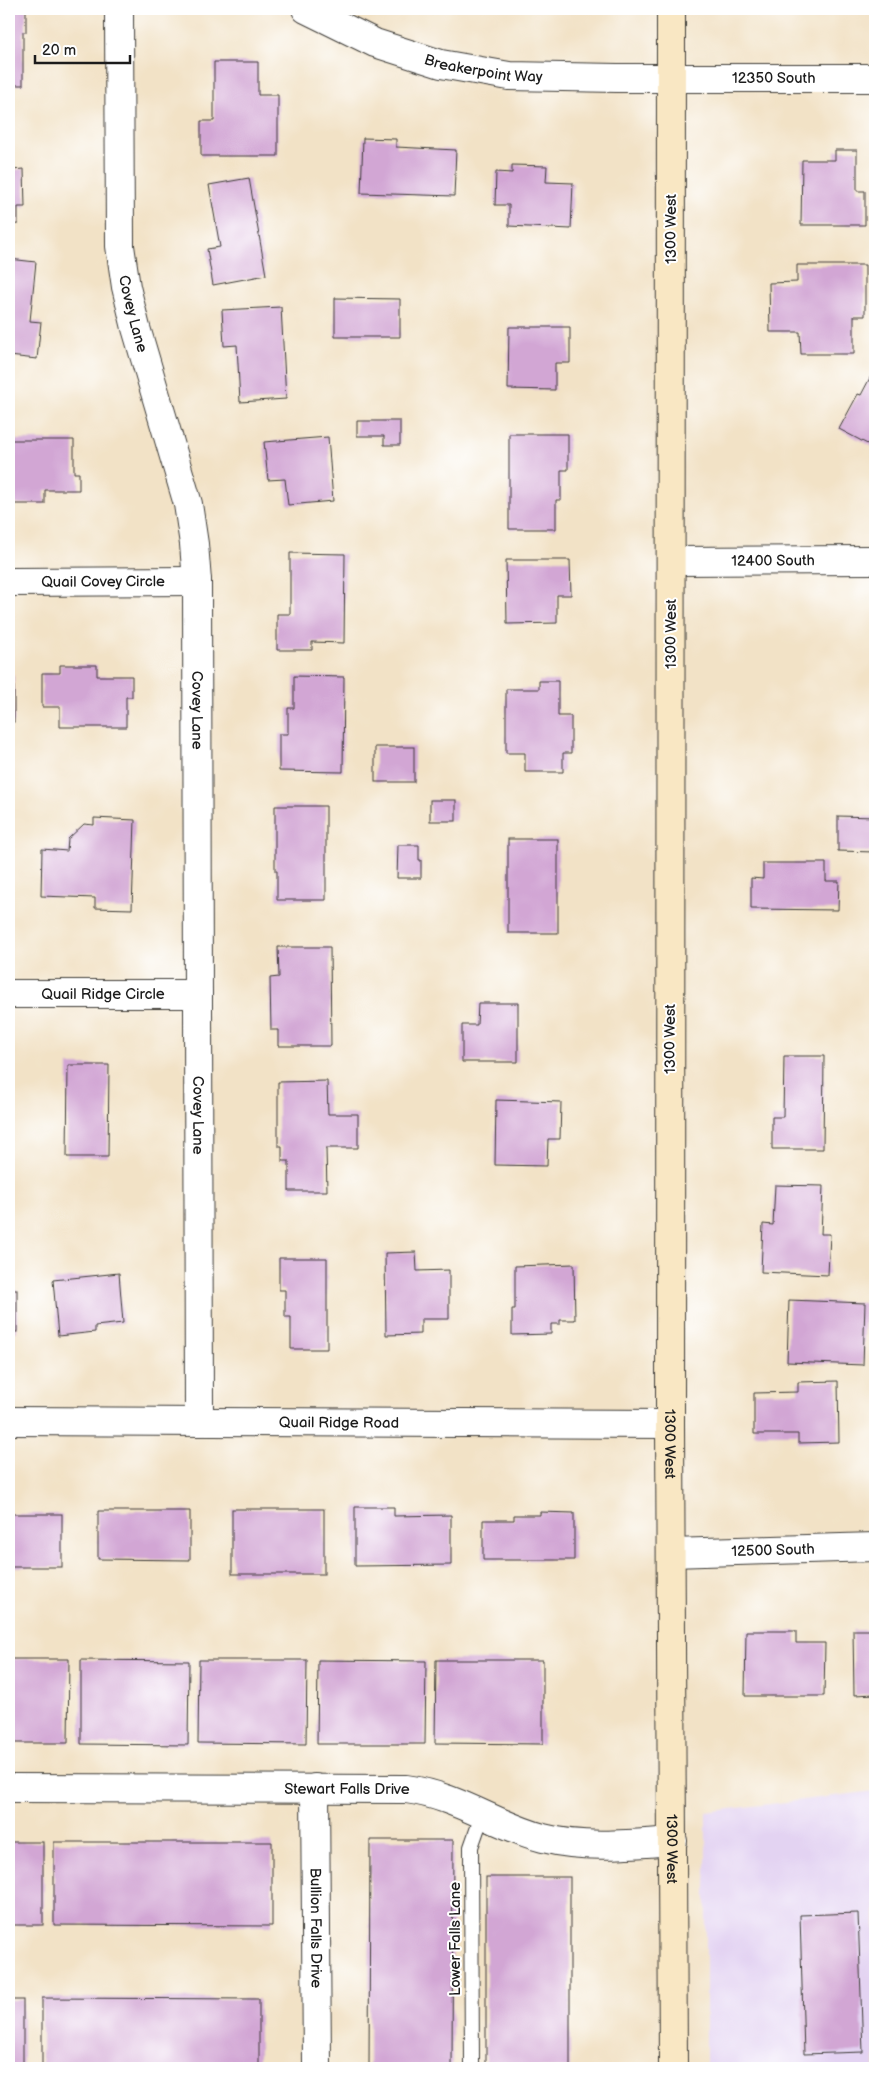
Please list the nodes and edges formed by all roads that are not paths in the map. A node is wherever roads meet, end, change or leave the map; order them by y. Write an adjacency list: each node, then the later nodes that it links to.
1 (118, 9): 8 (street, Covey Lane)
2 (306, 9): 4 (street, Breakerpoint Way)
3 (671, 9): 4 (street, 1300 West)
4 (671, 78): 5 (street, 12350 South); 7 (street, 1300 West)
5 (875, 78)
6 (875, 560): 7 (street, 12400 South)
7 (671, 561): 14 (street, 1300 West)
8 (197, 581): 9 (street, Quail Covey Circle); 11 (street, Covey Lane)
9 (9, 582)
10 (9, 994): 11 (street, Quail Ridge Circle)
11 (198, 994): 13 (street, Covey Lane)
12 (9, 1421): 13 (street, Quail Ridge Road)
13 (199, 1422): 14 (street, Quail Ridge Road)
14 (670, 1424): 16 (street, 1300 West)
15 (875, 1547): 16 (street, 12500 South)
16 (670, 1553): 20 (street, 1300 West)
17 (9, 1788): 18 (street, Stewart Falls Drive)
18 (315, 1788): 19 (street, Stewart Falls Drive); 21 (street, Bullion Falls Drive)
19 (483, 1813): 20 (street, Stewart Falls Drive); 22 (lane, Lower Falls Lane)
20 (673, 1841): 23 (street, 1300 West)
21 (317, 2068)
22 (472, 2068)
23 (673, 2068)

